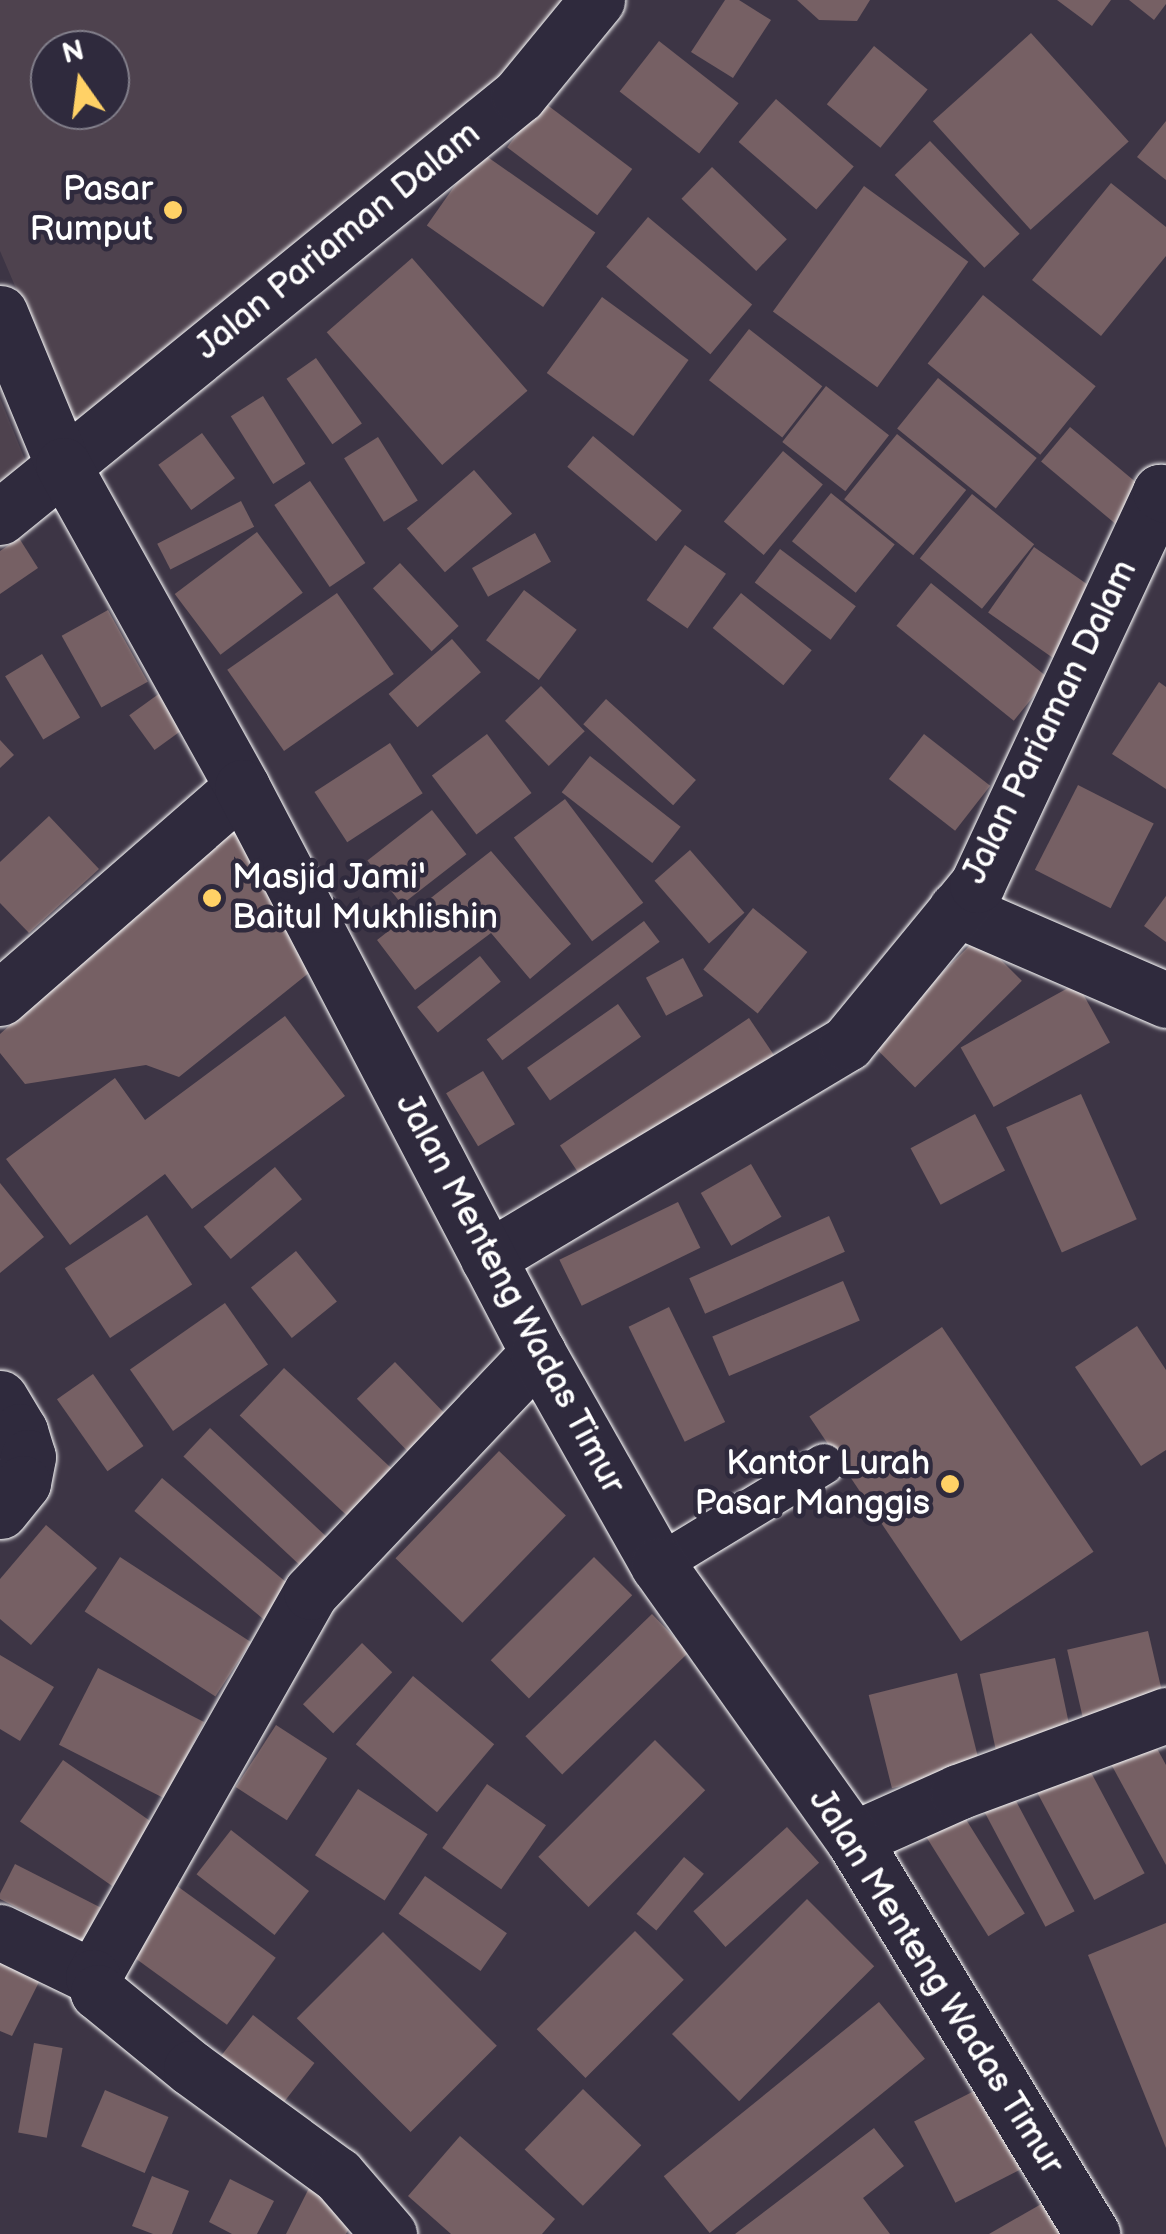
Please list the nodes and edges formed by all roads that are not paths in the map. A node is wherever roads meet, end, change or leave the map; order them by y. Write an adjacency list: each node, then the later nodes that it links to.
1 (597, 0): 3 (street, Jalan Pariaman Dalam)
2 (0, 313): 3 (street, Jalan Menteng Wadas Timur)
3 (62, 465): 5 (street, Jalan Pariaman Dalam); 6 (street, Jalan Menteng Wadas Timur)
4 (1166, 495): 7 (street, Jalan Pariaman Dalam)
5 (0, 517)
6 (242, 787): 8 (street); 10 (street, Jalan Menteng Wadas Timur)
7 (956, 909): 9 (street); 10 (street, Jalan Pariaman Dalam)
8 (0, 998)
9 (1166, 1000)
10 (488, 1258): 11 (street, Jalan Menteng Wadas Timur)
11 (538, 1353): 15 (street, Jalan Menteng Wadas Timur); 19 (street)
12 (0, 1398): 14 (street)
13 (824, 1464): 15 (lane)
14 (0, 1511)
15 (658, 1565): 17 (street, Jalan Menteng Wadas Timur)
16 (1166, 1714): 17 (street)
17 (853, 1839): 21 (street, Jalan Menteng Wadas Timur)
18 (0, 1932): 19 (street)
19 (93, 1977): 20 (street)
20 (389, 2234)
21 (1092, 2234)

